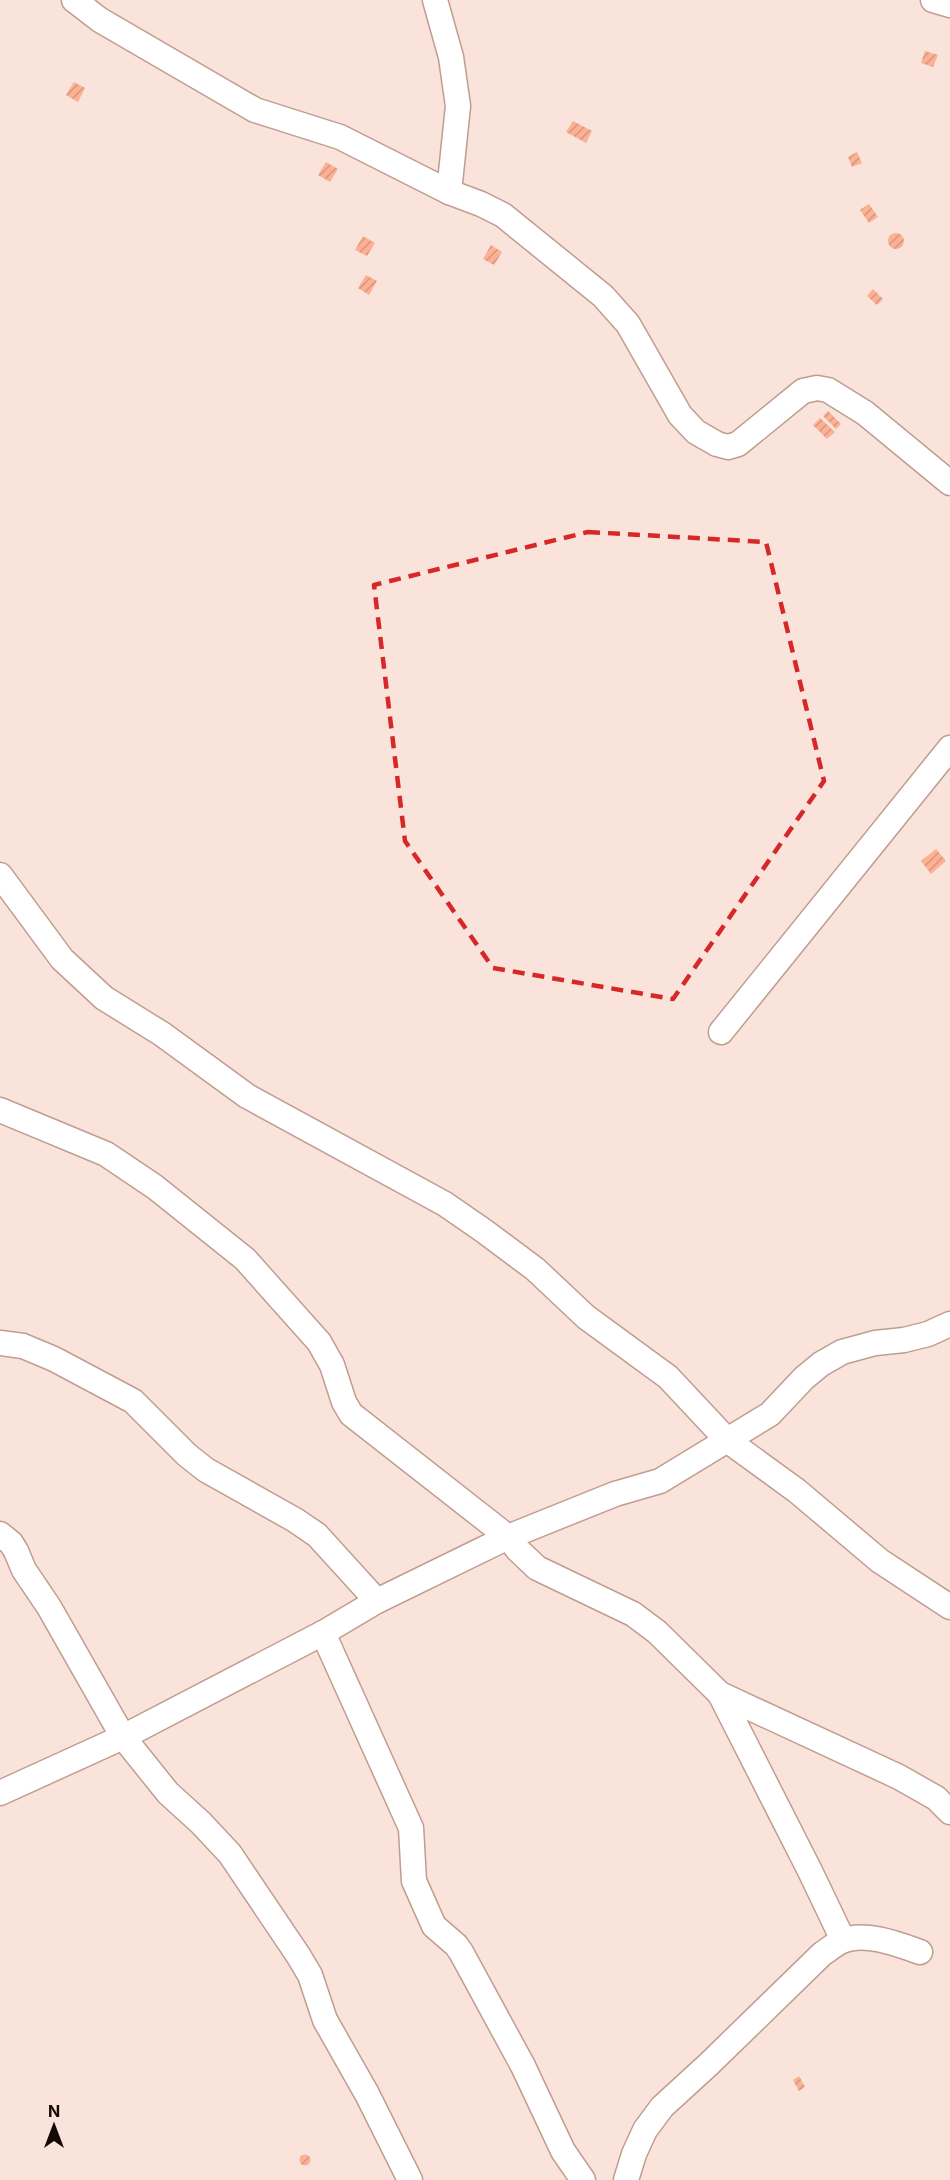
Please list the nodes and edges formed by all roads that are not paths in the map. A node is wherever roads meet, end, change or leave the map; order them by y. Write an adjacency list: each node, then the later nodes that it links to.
1 (74, 0): 5 (street)
2 (435, 0): 5 (street)
3 (933, 0): 4 (street)
4 (950, 5)
5 (449, 192): 6 (street)
6 (950, 483)
7 (950, 748): 9 (street)
8 (0, 875): 13 (street)
9 (721, 1032)
10 (0, 1110): 15 (street)
11 (950, 1324): 13 (street)
12 (0, 1343): 16 (street)
13 (727, 1440): 15 (street); 17 (street)
14 (0, 1534): 20 (street)
15 (508, 1537): 16 (street); 19 (street)
16 (377, 1601): 18 (street)
17 (950, 1607)
18 (323, 1633): 20 (street); 26 (street)
19 (720, 1694): 22 (street); 23 (street)
20 (123, 1737): 21 (street); 25 (street)
21 (0, 1793)
22 (950, 1812)
23 (843, 1940): 24 (street); 27 (street)
24 (920, 1952)
25 (410, 2180)
26 (583, 2180)
27 (626, 2180)

